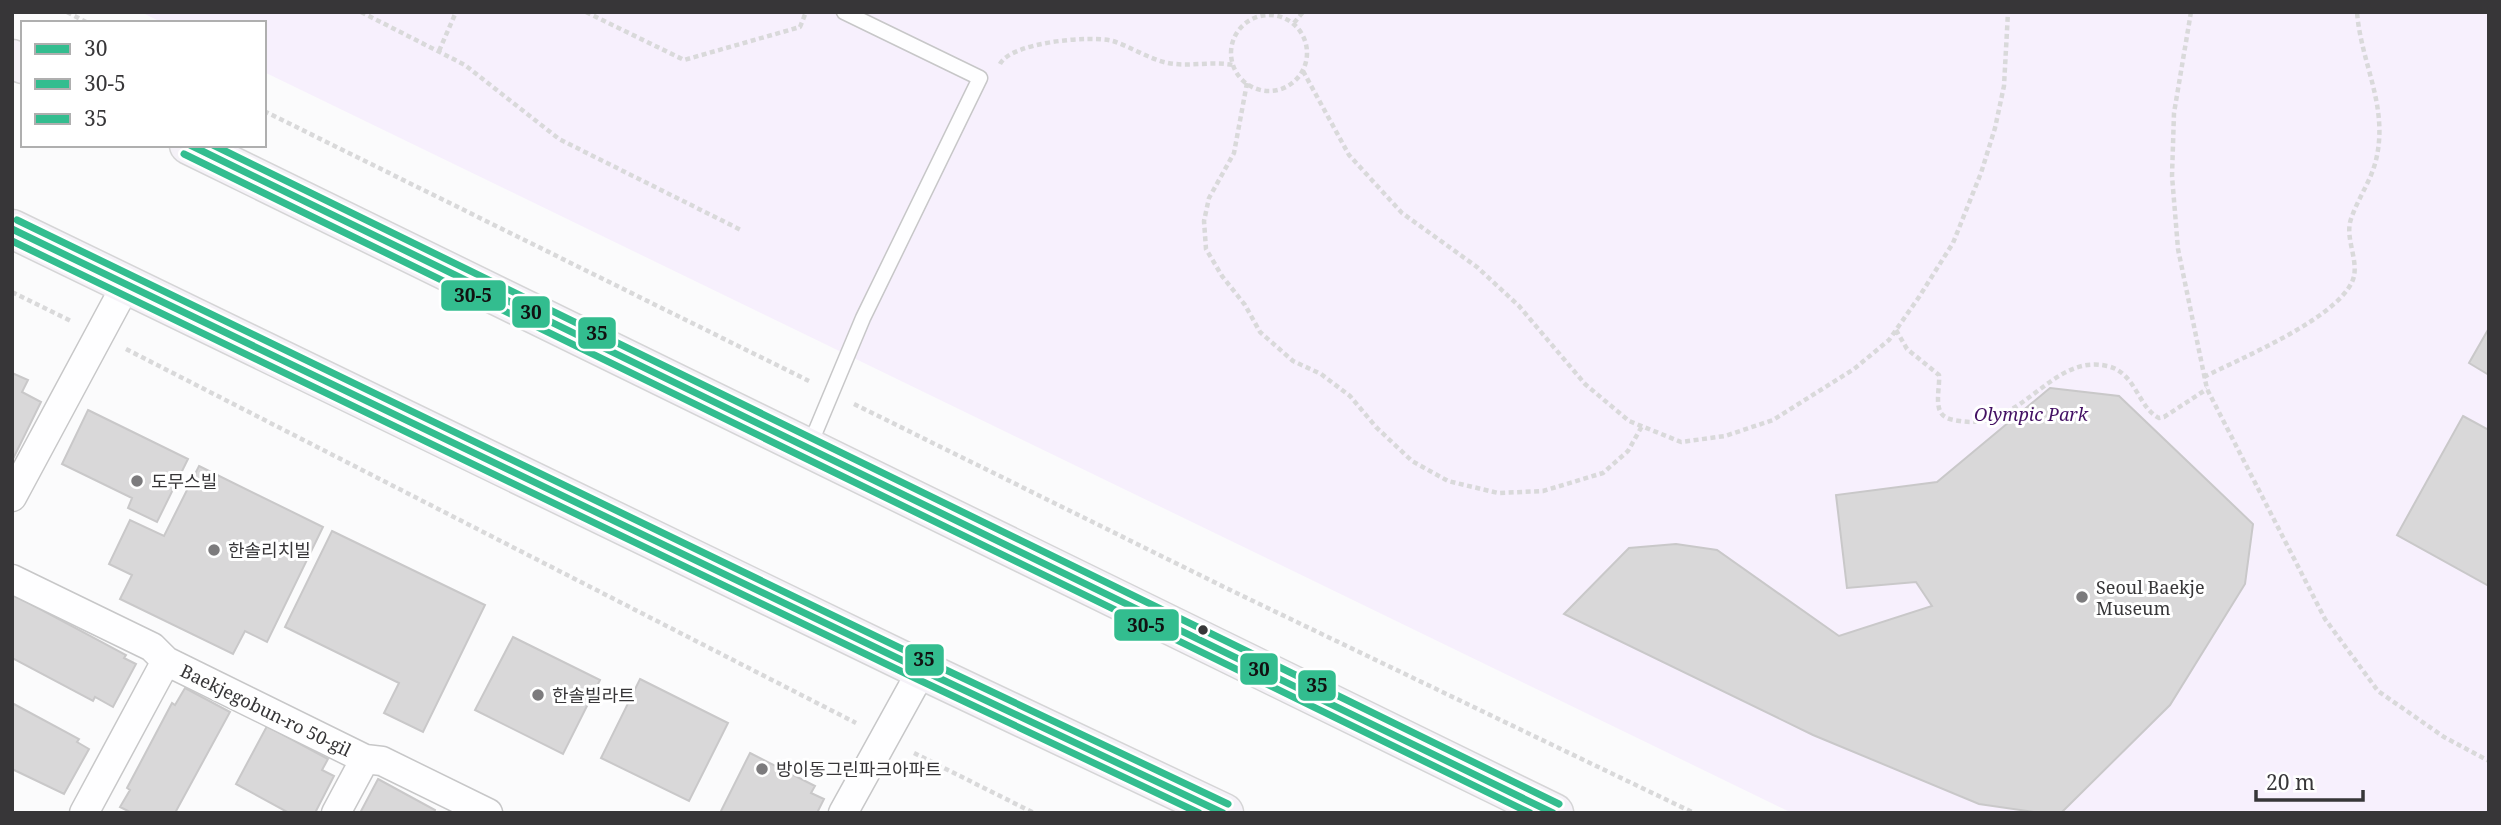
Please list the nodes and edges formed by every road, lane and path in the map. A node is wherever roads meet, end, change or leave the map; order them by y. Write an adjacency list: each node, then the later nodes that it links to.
1 (67, 12): 14 (path)
2 (361, 12): 16 (path)
3 (456, 12): 16 (path)
4 (586, 12): 5 (path)
5 (806, 12)
6 (844, 12): 19 (lane)
7 (1251, 12): 13 (path)
8 (1303, 12): 15 (path)
9 (2008, 12): 27 (path)
10 (2191, 12): 29 (path)
11 (2357, 12): 29 (path)
12 (1269, 13): 13 (path); 15 (path)
13 (1256, 17): 17 (path)
14 (84, 21)
15 (1294, 23): 18 (path)
16 (439, 51): 24 (path)
17 (1233, 65): 19 (path); 20 (path)
18 (1303, 71): 20 (path); 32 (path)
19 (979, 78): 31 (lane)
20 (1247, 83): 32 (path)
21 (266, 111): 31 (path)
22 (193, 147): 33 (main road)
23 (12, 229): 25 (main road)
24 (741, 230)
25 (127, 285): 28 (street); 37 (main road)
26 (12, 292): 28 (path)
27 (1896, 330): 30 (path); 32 (path)
28 (99, 335): 34 (street); 38 (path)
29 (2204, 377): 30 (path)
30 (2207, 389): 40 (path)
31 (832, 393): 33 (lane); 48 (path)
32 (1643, 426)
33 (809, 449): 47 (main road)
34 (12, 497)
35 (12, 579): 36 (street, Baekjegobun-ro 50-gil)
36 (166, 661): 39 (street, Baekjegobun-ro 50-gil); 41 (street, Baekjegobun-ro 50-gil)
37 (922, 670): 38 (street); 46 (main road)
38 (884, 738): 44 (street); 45 (path)
39 (365, 759): 42 (street, Baekjegobun-ro 50-gil); 43 (street, Baekjegobun-ro 50-gil)
40 (2489, 761)
41 (84, 813)
42 (336, 813)
43 (488, 813)
44 (843, 813)
45 (1034, 813)
46 (1224, 813)
47 (1554, 813)
48 (1693, 813)

